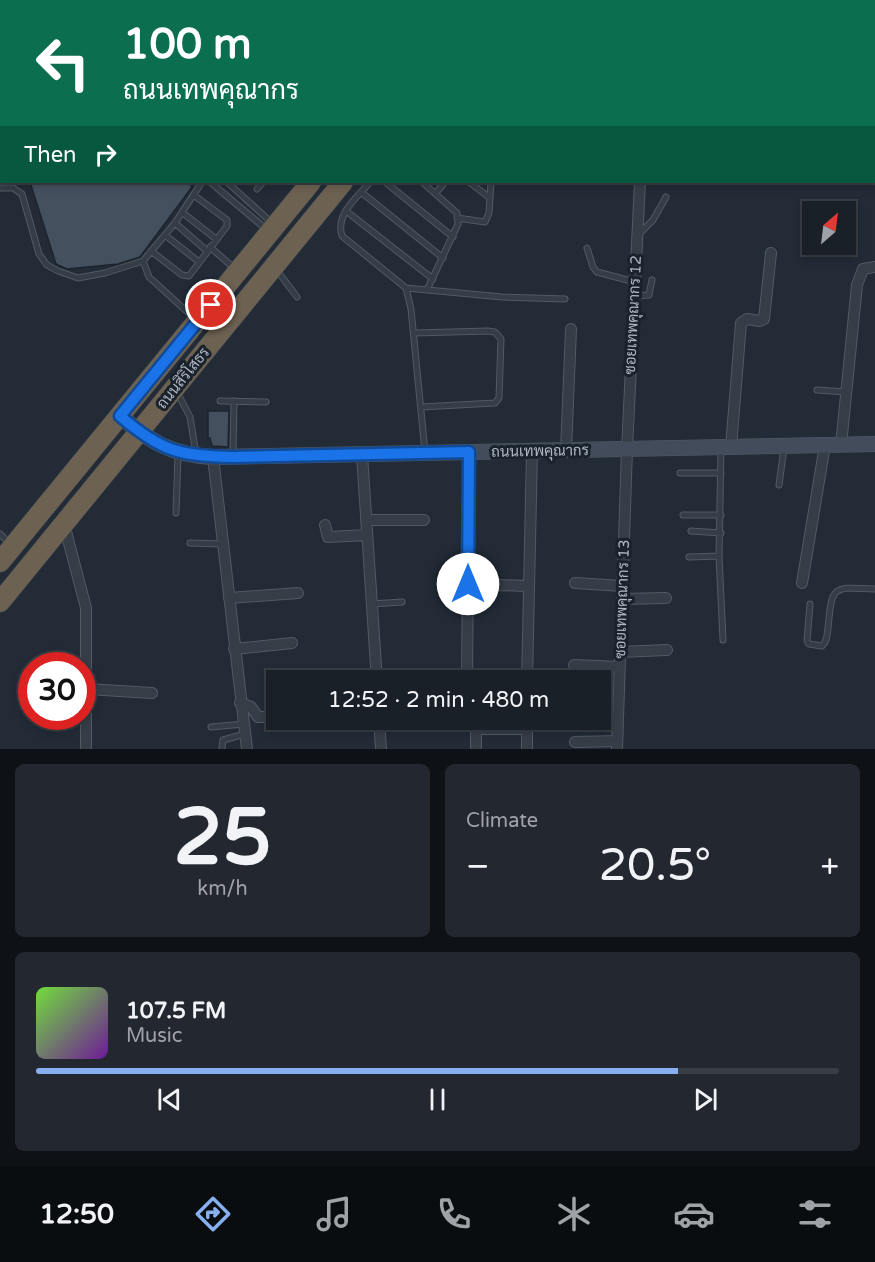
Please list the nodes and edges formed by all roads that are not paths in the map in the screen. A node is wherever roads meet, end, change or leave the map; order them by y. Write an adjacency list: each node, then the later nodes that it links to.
1 (202, 183): 18 (lane)
2 (211, 183): 25 (lane)
3 (228, 183): 25 (lane)
4 (261, 183): 15 (lane)
5 (310, 183): 25 (highway, ถนนสิริโสธร)
6 (342, 183): 37 (highway, ถนนสิริโสธร)
7 (369, 183): 16 (lane)
8 (386, 183): 28 (lane)
9 (423, 183): 17 (lane)
10 (444, 183): 17 (lane)
11 (470, 183): 20 (lane)
12 (491, 183): 20 (lane)
13 (640, 183): 27 (street, ซอยเทพคุณากร 12)
14 (0, 188): 35 (lane)
15 (257, 189)
16 (361, 192): 21 (lane); 34 (lane)
17 (436, 193): 23 (lane)
18 (195, 196): 22 (lane); 29 (lane)
19 (666, 197): 27 (lane)
20 (490, 198): 23 (lane)
21 (346, 211): 40 (lane); 43 (lane)
22 (183, 213): 24 (lane); 29 (lane)
23 (457, 218): 28 (lane)
24 (176, 223): 26 (lane); 31 (lane)
25 (272, 229): 39 (highway, ถนนสิริโสธร)
26 (165, 235): 32 (lane); 36 (lane)
27 (637, 236): 42 (street, ซอยเทพคุณากร 12)
28 (453, 237): 34 (lane)
29 (216, 239): 31 (lane)
30 (587, 248): 42 (lane)
31 (209, 249): 36 (lane); 39 (lane)
32 (151, 251): 35 (lane); 36 (lane)
33 (771, 253): 63 (street)
34 (443, 258): 40 (lane)
35 (143, 261): 48 (lane)
36 (199, 262)
37 (274, 266): 46 (lane); 51 (highway, ถนนสิริโสธร)
38 (875, 267): 53 (street)
39 (238, 272): 48 (highway, ถนนสิริโสธร)
40 (433, 279): 44 (lane)
41 (651, 280): 45 (lane)
42 (635, 282): 45 (street, ซอยเทพคุณากร 12)
43 (406, 288): 44 (lane); 50 (lane)
44 (427, 290): 47 (lane)
45 (634, 296): 64 (street, ซอยเทพคุณากร 12)
46 (297, 297)
47 (566, 298)
48 (197, 321): 58 (highway, ถนนสิริโสธร)
49 (571, 329): 66 (street)
50 (414, 333): 57 (lane); 57 (lane)
51 (175, 388): 59 (highway, ถนนสิริโสธร); 71 (lane)
52 (817, 390): 53 (lane)
53 (846, 392): 61 (street)
54 (220, 401): 55 (lane)
55 (234, 401): 56 (lane); 73 (lane)
56 (266, 402)
57 (421, 407): 69 (lane)
58 (120, 416): 59 (main road, ถนนเทพคุณากร); 87 (highway, ถนนสิริโสธร)
59 (139, 432): 68 (main road, ถนนเทพคุณากร); 82 (highway, ถนนสิริโสธร)
60 (875, 444): 61 (main road, ถนนเทพคุณากร)
61 (833, 445): 62 (main road, ถนนเทพคุณากร); 94 (street)
62 (784, 446): 63 (main road, ถนนเทพคุณากร); 76 (lane)
63 (726, 447): 64 (main road, ถนนเทพคุณากร); 75 (lane)
64 (627, 449): 66 (main road, ถนนเทพคุณากร); 97 (street, ซอยเทพคุณากร 13)
65 (532, 451): 66 (main road, ถนนเทพคุณากร); 67 (main road, ถนนเทพคุณากร); 96 (street)
66 (566, 451)
67 (469, 452): 69 (main road, ถนนเทพคุณากร); 95 (street)
68 (178, 453): 71 (main road, ถนนเทพคุณากร); 77 (lane)
69 (426, 453): 70 (main road, ถนนเทพคุณากร)
70 (362, 455): 73 (main road, ถนนเทพคุณากร); 80 (street)
71 (196, 456): 72 (main road, ถนนเทพคุณากร)
72 (213, 457): 73 (main road, ถนนเทพคุณากร); 89 (street)
73 (233, 457)
74 (681, 473): 75 (lane)
75 (721, 473): 79 (lane)
76 (779, 485)
77 (176, 513)
78 (683, 515): 79 (lane)
79 (721, 515): 85 (lane)
80 (366, 520): 81 (street); 86 (street)
81 (424, 520)
82 (64, 524): 103 (highway, ถนนสิริโสธร); 111 (street)
83 (325, 525): 86 (street)
84 (691, 531): 85 (lane)
85 (721, 533): 90 (lane)
86 (367, 535): 105 (street)
87 (6, 540): 92 (highway, ถนนสิริโสธร)
88 (190, 543): 89 (lane)
89 (223, 543): 100 (street)
90 (719, 556): 91 (lane); 107 (lane)
91 (689, 557)
92 (0, 562)
93 (575, 583): 97 (street)
94 (802, 583)
95 (468, 584): 96 (street); 116 (street)
96 (527, 586): 117 (street)
97 (622, 586): 102 (street, ซอยเทพคุณากร 13)
98 (875, 590): 106 (lane)
99 (298, 593): 100 (street)
100 (229, 598): 109 (street)
101 (666, 598): 102 (street)
102 (622, 599): 112 (street, ซอยเทพคุณากร 13)
103 (0, 602)
104 (402, 602): 105 (lane)
105 (372, 604): 115 (street)
106 (810, 604)
107 (723, 640)
108 (292, 642): 109 (street)
109 (234, 649): 120 (street)
110 (667, 650): 112 (street)
111 (87, 652)
112 (620, 652): 114 (street, ซอยเทพคุณากร 13)
113 (574, 665): 114 (street)
114 (620, 667): 129 (street, ซอยเทพคุณากร 13)
115 (376, 670)
116 (467, 670)
117 (527, 670)
118 (96, 690): 119 (street)
119 (152, 693)
120 (240, 703): 121 (street); 123 (street)
121 (266, 717)
122 (211, 727): 123 (lane)
123 (244, 729): 130 (lane); 132 (street)
124 (86, 730): 131 (street)
125 (380, 730): 133 (street)
126 (476, 730): 134 (street)
127 (527, 730): 135 (street)
128 (575, 742): 129 (street)
129 (617, 745)
130 (222, 747)
131 (86, 749)
132 (247, 749)
133 (381, 749)
134 (476, 749)
135 (527, 749)

